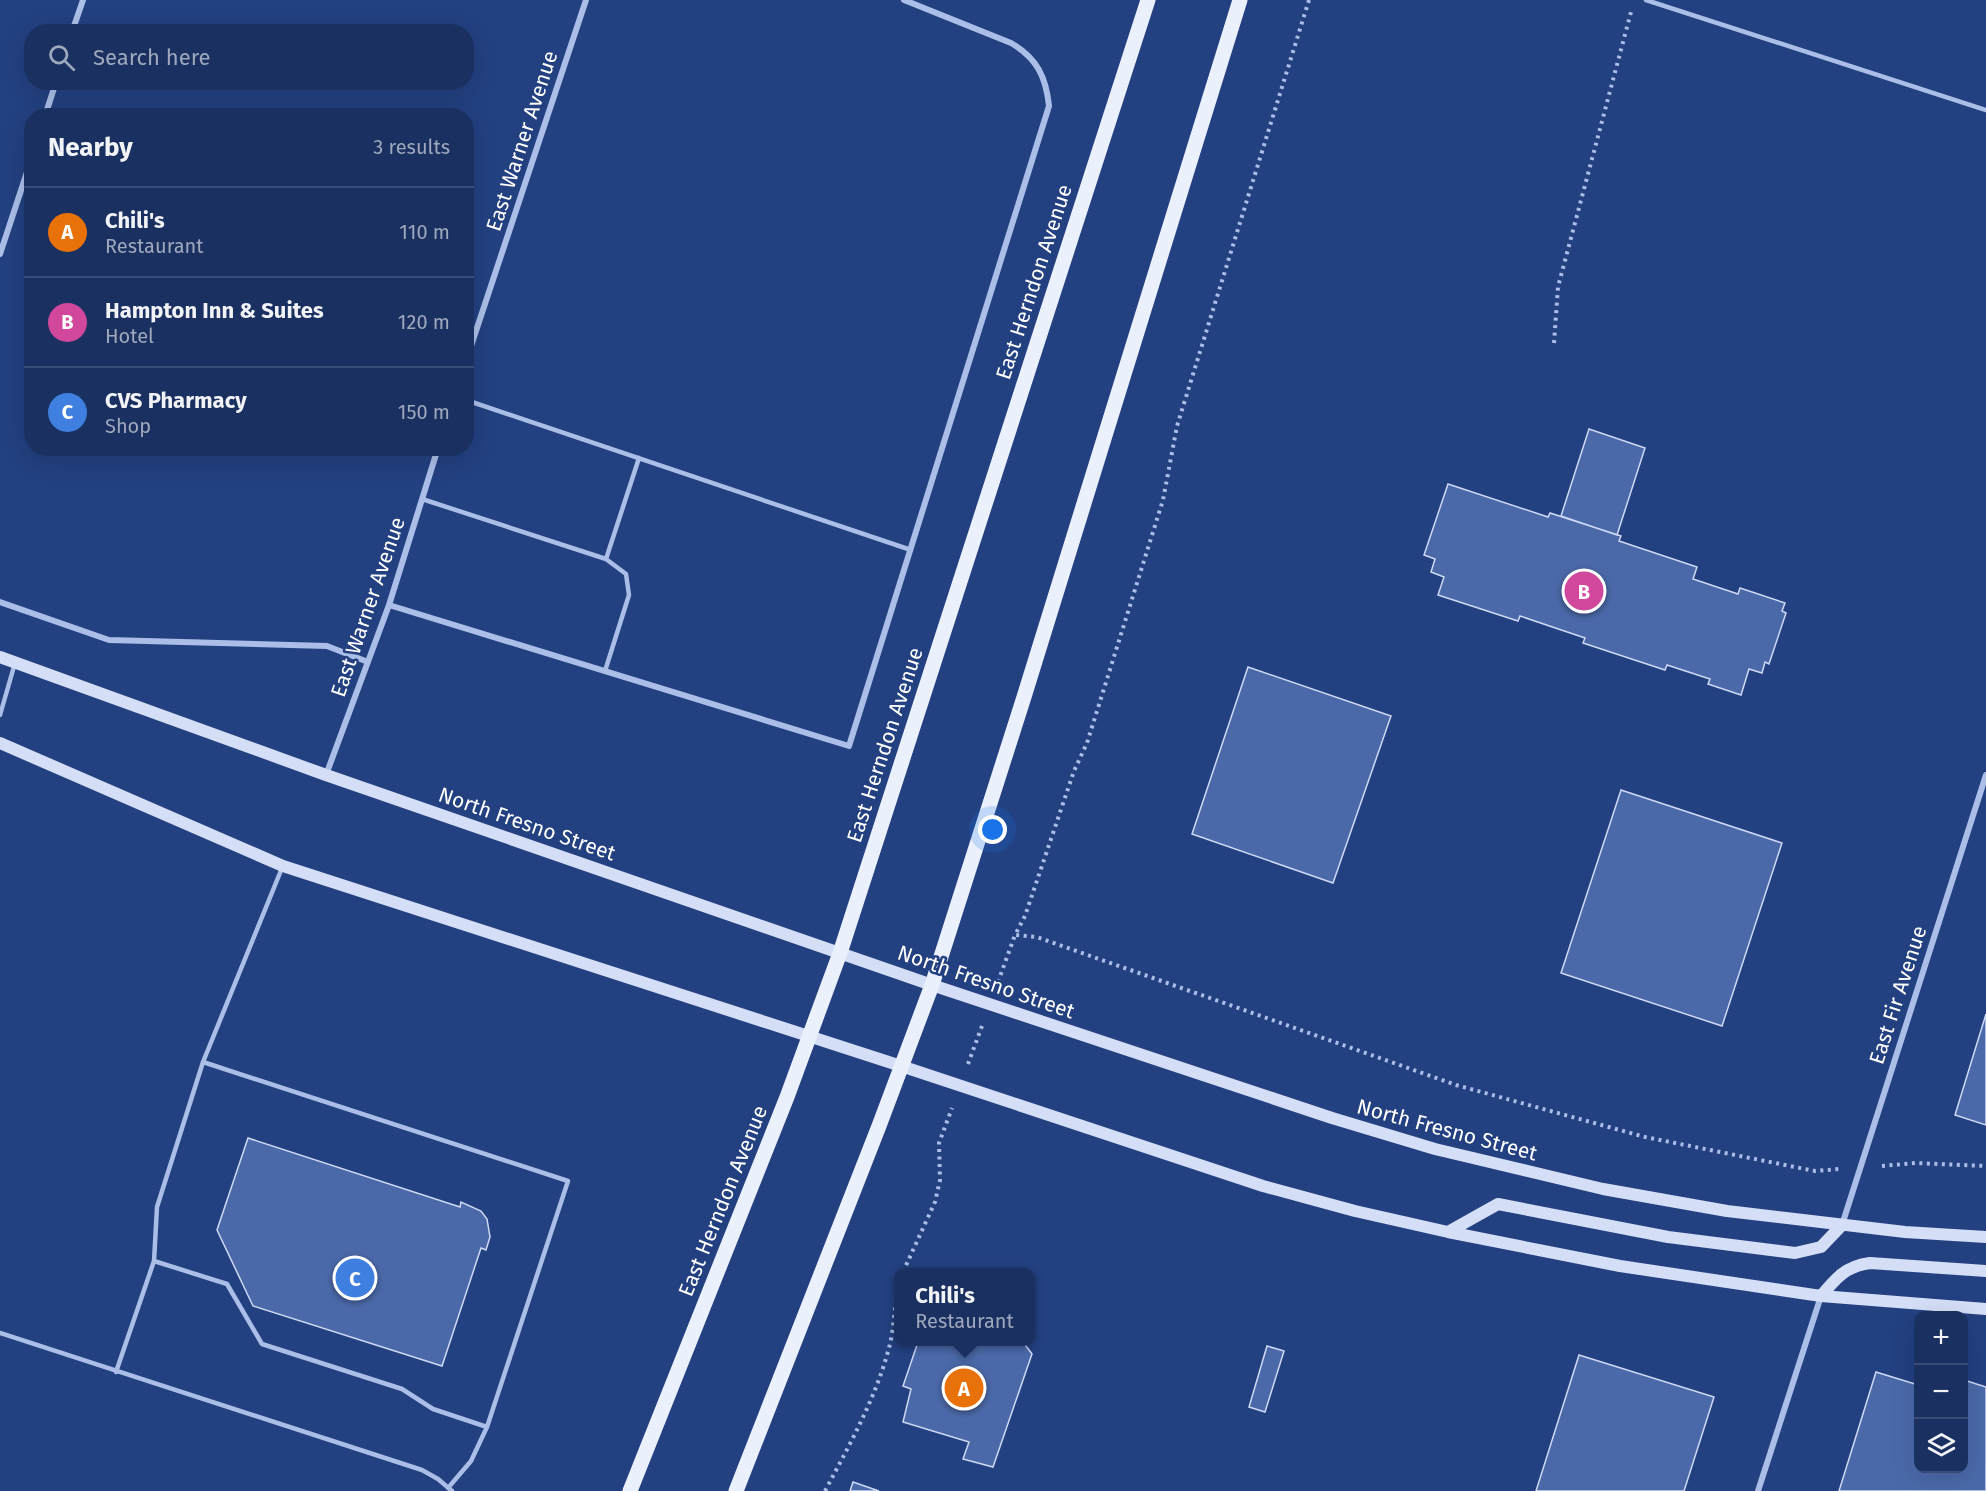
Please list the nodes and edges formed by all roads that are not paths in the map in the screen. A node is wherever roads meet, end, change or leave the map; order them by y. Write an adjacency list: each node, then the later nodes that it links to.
1 (83, 0): 7 (street)
2 (586, 0): 13 (street, East Warner Avenue)
3 (904, 0): 18 (street)
4 (1148, 0): 31 (main road, East Herndon Avenue)
5 (1239, 0): 32 (main road)
6 (1646, 0): 10 (lane)
7 (75, 24)
8 (53, 90): 9 (street)
9 (48, 108)
10 (1986, 110)
11 (24, 181): 12 (street)
12 (0, 254)
13 (474, 337)
14 (474, 403): 16 (lane)
15 (435, 456): 17 (street, East Warner Avenue)
16 (639, 458): 18 (lane); 19 (lane)
17 (422, 499): 19 (lane); 21 (street, East Warner Avenue)
18 (911, 550): 25 (street)
19 (606, 559): 25 (lane)
20 (0, 603): 23 (street)
21 (389, 604): 23 (street, East Warner Avenue); 25 (street)
22 (0, 657): 24 (main road, North Fresno Street)
23 (368, 662): 28 (street, East Warner Avenue)
24 (15, 663): 26 (lane); 28 (main road, North Fresno Street)
25 (605, 671)
26 (0, 715)
27 (0, 743): 30 (main road)
28 (326, 775): 31 (main road, North Fresno Street)
29 (1986, 775): 36 (street, East Fir Avenue)
30 (283, 866): 33 (main road); 34 (lane)
31 (840, 953): 32 (main road, North Fresno Street); 33 (main road, East Herndon Avenue)
32 (932, 985): 35 (main road); 36 (main road, North Fresno Street)
33 (810, 1038): 35 (main road); 47 (main road, East Herndon Avenue)
34 (203, 1062): 39 (lane); 45 (lane)
35 (901, 1066): 37 (main road); 48 (main road)
36 (1842, 1225): 37 (main road); 38 (main road, North Fresno Street)
37 (1448, 1232): 41 (main road)
38 (1986, 1237)
39 (154, 1261): 44 (lane); 45 (lane)
40 (1986, 1270): 41 (main road)
41 (1821, 1296): 42 (main road); 49 (street)
42 (1986, 1309)
43 (0, 1333): 44 (lane)
44 (116, 1372): 46 (lane)
45 (487, 1427): 46 (lane)
46 (450, 1489)
47 (630, 1491)
48 (736, 1491)
49 (1758, 1491)

